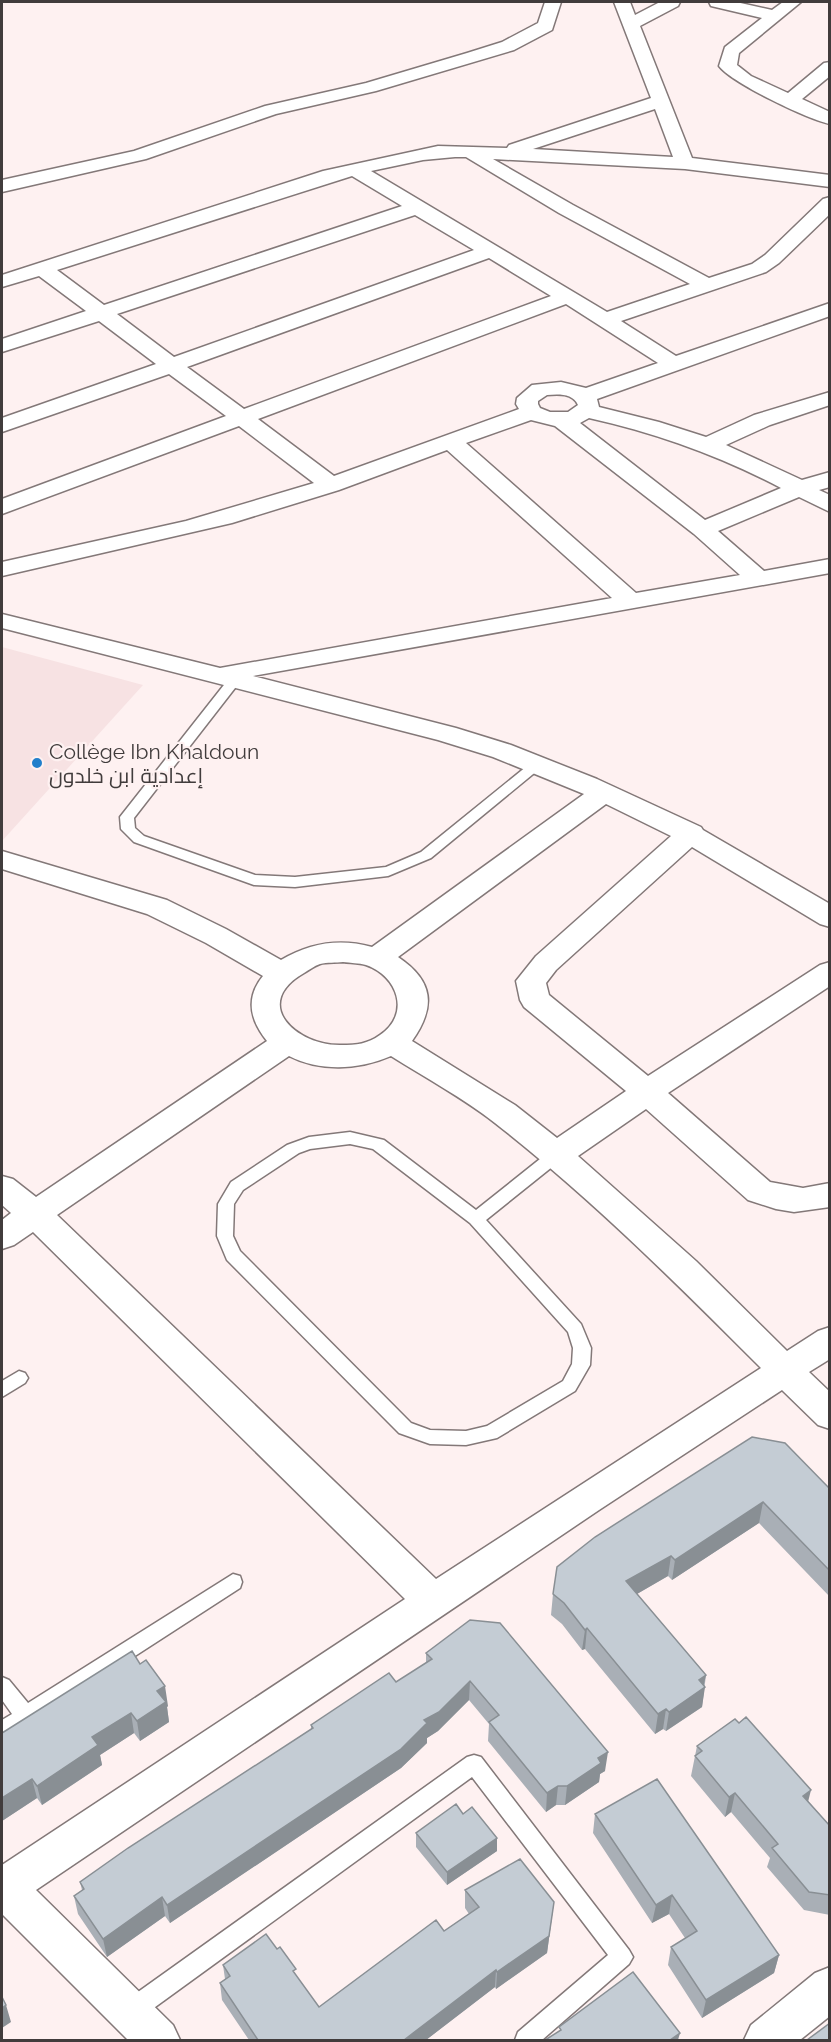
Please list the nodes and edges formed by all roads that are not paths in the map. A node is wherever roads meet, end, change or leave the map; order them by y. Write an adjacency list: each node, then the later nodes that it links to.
1 (553, 2): 17 (street)
2 (622, 2): 7 (street)
3 (672, 2): 7 (street)
4 (717, 2): 6 (street)
5 (793, 2): 6 (street)
6 (775, 16): 9 (street)
7 (632, 23): 10 (street)
8 (830, 67): 9 (street)
9 (790, 100): 11 (street)
10 (661, 101): 13 (street); 14 (street)
11 (830, 119)
12 (469, 152): 13 (street); 15 (street); 23 (street)
13 (501, 154): 14 (street)
14 (685, 163): 16 (street)
15 (356, 170): 19 (street); 21 (street)
16 (830, 181)
17 (2, 186)
18 (830, 203): 23 (street)
19 (416, 208): 20 (street); 26 (street)
20 (490, 251): 24 (street); 30 (street)
21 (42, 267): 22 (street); 26 (street)
22 (2, 280)
23 (708, 285): 27 (street)
24 (567, 297): 27 (street); 34 (street)
25 (828, 311): 29 (street)
26 (102, 312): 28 (street); 30 (street)
27 (606, 319): 29 (street)
28 (2, 346)
29 (674, 364): 32 (street)
30 (173, 366): 34 (street); 36 (street)
31 (830, 398): 38 (street)
32 (585, 404): 33 (street); 35 (street); 38 (street)
33 (531, 412): 35 (street); 37 (street)
34 (243, 416): 40 (street); 43 (street)
35 (562, 420): 44 (street)
36 (2, 425)
37 (450, 441): 40 (street); 48 (street)
38 (710, 444): 41 (street)
39 (830, 480): 41 (street)
40 (331, 485): 46 (street)
41 (801, 488): 42 (street); 44 (street)
42 (830, 505)
43 (2, 507)
44 (702, 529): 47 (street)
45 (830, 567): 47 (street)
46 (2, 569)
47 (759, 579): 48 (street)
48 (632, 603): 50 (street)
49 (2, 621): 50 (street)
50 (229, 677): 51 (street); 51 (lane)
51 (537, 765): 52 (street)
52 (604, 792): 53 (street); 56 (street)
53 (691, 833): 55 (street); 61 (street)
54 (2, 860): 58 (street)
55 (830, 917)
56 (377, 958): 58 (street); 59 (street)
57 (830, 972): 61 (street)
58 (280, 973): 60 (street)
59 (393, 1042): 60 (street); 62 (street)
60 (286, 1043): 65 (street)
61 (647, 1092): 62 (street); 64 (street)
62 (556, 1155): 66 (lane); 69 (street)
63 (2, 1188): 65 (street)
64 (830, 1195)
65 (34, 1213): 67 (street); 74 (street)
66 (476, 1219): 66 (lane)
67 (2, 1236)
68 (830, 1341): 69 (street)
69 (784, 1370): 72 (street); 74 (street)
70 (19, 1378): 71 (lane)
71 (2, 1390)
72 (830, 1416)
73 (233, 1581): 76 (lane)
74 (433, 1601): 78 (street)
75 (2, 1686): 76 (lane)
76 (26, 1716): 77 (lane)
77 (2, 1731)
78 (2, 1888): 80 (street)
79 (830, 1988): 82 (street)
80 (143, 2026): 81 (lane)
81 (526, 2040)
82 (766, 2040)

